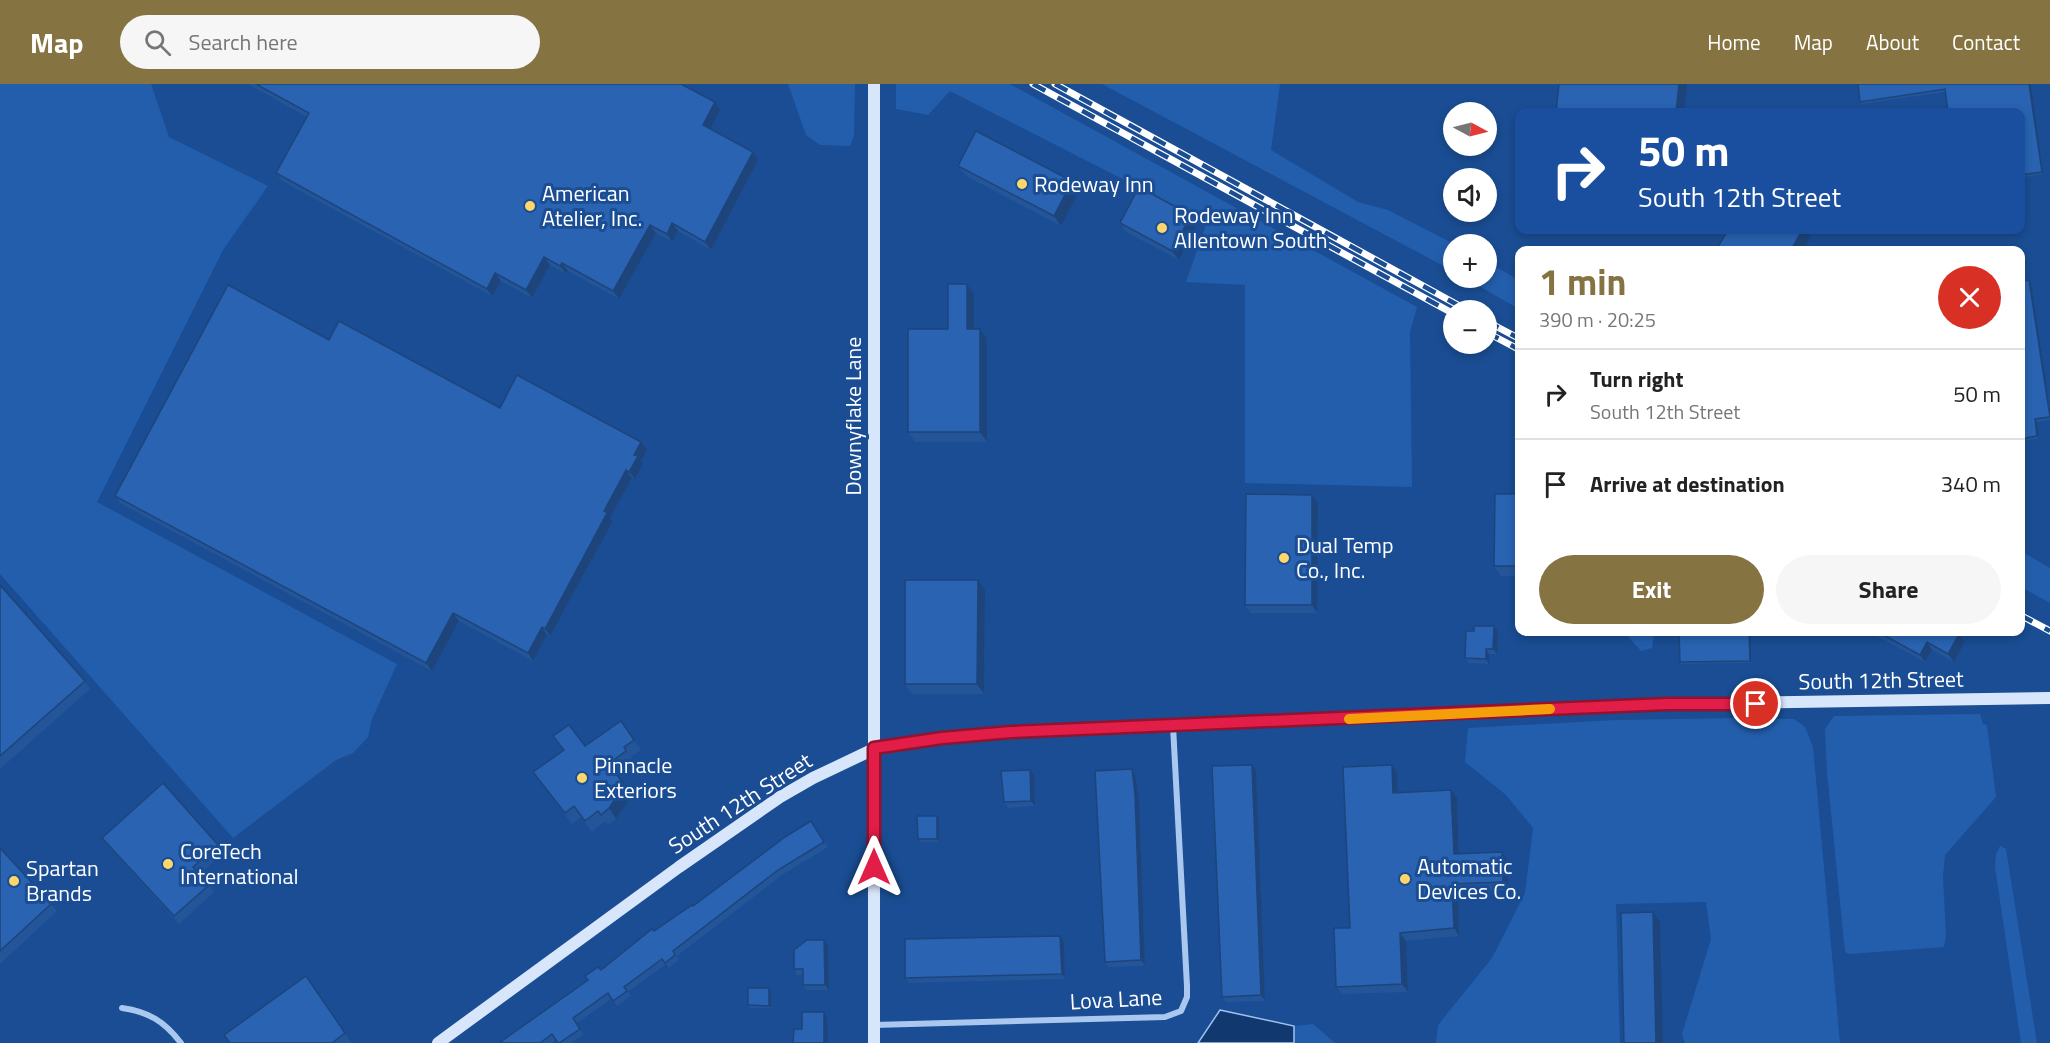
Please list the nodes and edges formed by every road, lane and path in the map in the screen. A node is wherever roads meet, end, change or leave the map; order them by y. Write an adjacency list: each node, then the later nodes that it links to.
1 (874, 84): 4 (street, Downyflake Lane)
2 (2050, 698): 3 (street, South 12th Street)
3 (1173, 726): 4 (street, South 12th Street); 6 (street, Lova Lane)
4 (874, 748): 6 (street, Downyflake Lane); 8 (street, South 12th Street)
5 (122, 1008): 7 (street)
6 (874, 1025): 9 (street, Downyflake Lane)
7 (181, 1043)
8 (438, 1043)
9 (874, 1043)

